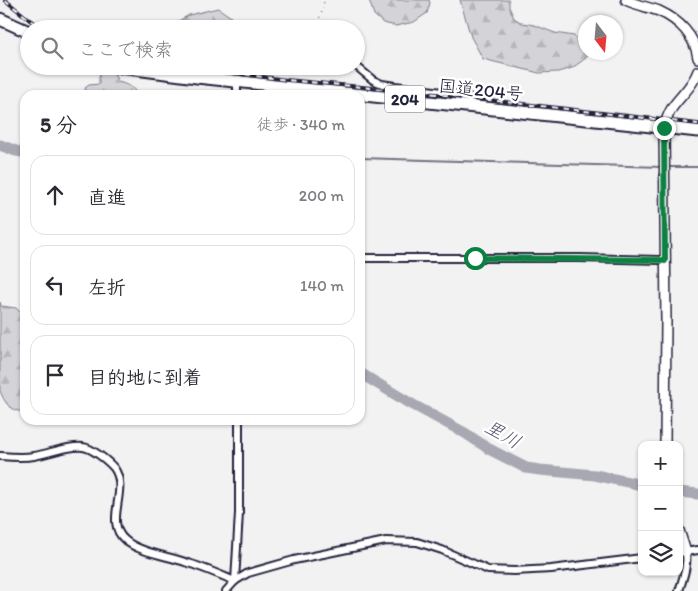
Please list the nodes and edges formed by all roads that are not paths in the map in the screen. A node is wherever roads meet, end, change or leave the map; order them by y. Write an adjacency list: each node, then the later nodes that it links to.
1 (626, 0): 4 (street)
2 (0, 18): 3 (highway)
3 (20, 28)
4 (698, 53)
5 (698, 71): 13 (street)
6 (365, 73): 12 (street)
7 (187, 75): 8 (highway, 国道204号 / 204)
8 (237, 81): 9 (street); 10 (highway, 国道204号 / 204)
9 (237, 90)
10 (322, 90)
11 (365, 95): 12 (highway, 国道204号 / 204)
12 (473, 106): 13 (highway, 国道204号 / 204)
13 (664, 128): 14 (highway, 国道204号 / 204); 16 (street)
14 (698, 131)
15 (365, 258): 16 (street)
16 (665, 261): 18 (street)
17 (239, 425): 24 (street)
18 (665, 441)
19 (0, 456): 24 (street)
20 (698, 550): 21 (street)
21 (683, 553)
22 (683, 554): 26 (street)
23 (638, 558): 24 (street)
24 (235, 581): 25 (street)
25 (226, 591)
26 (679, 591)

